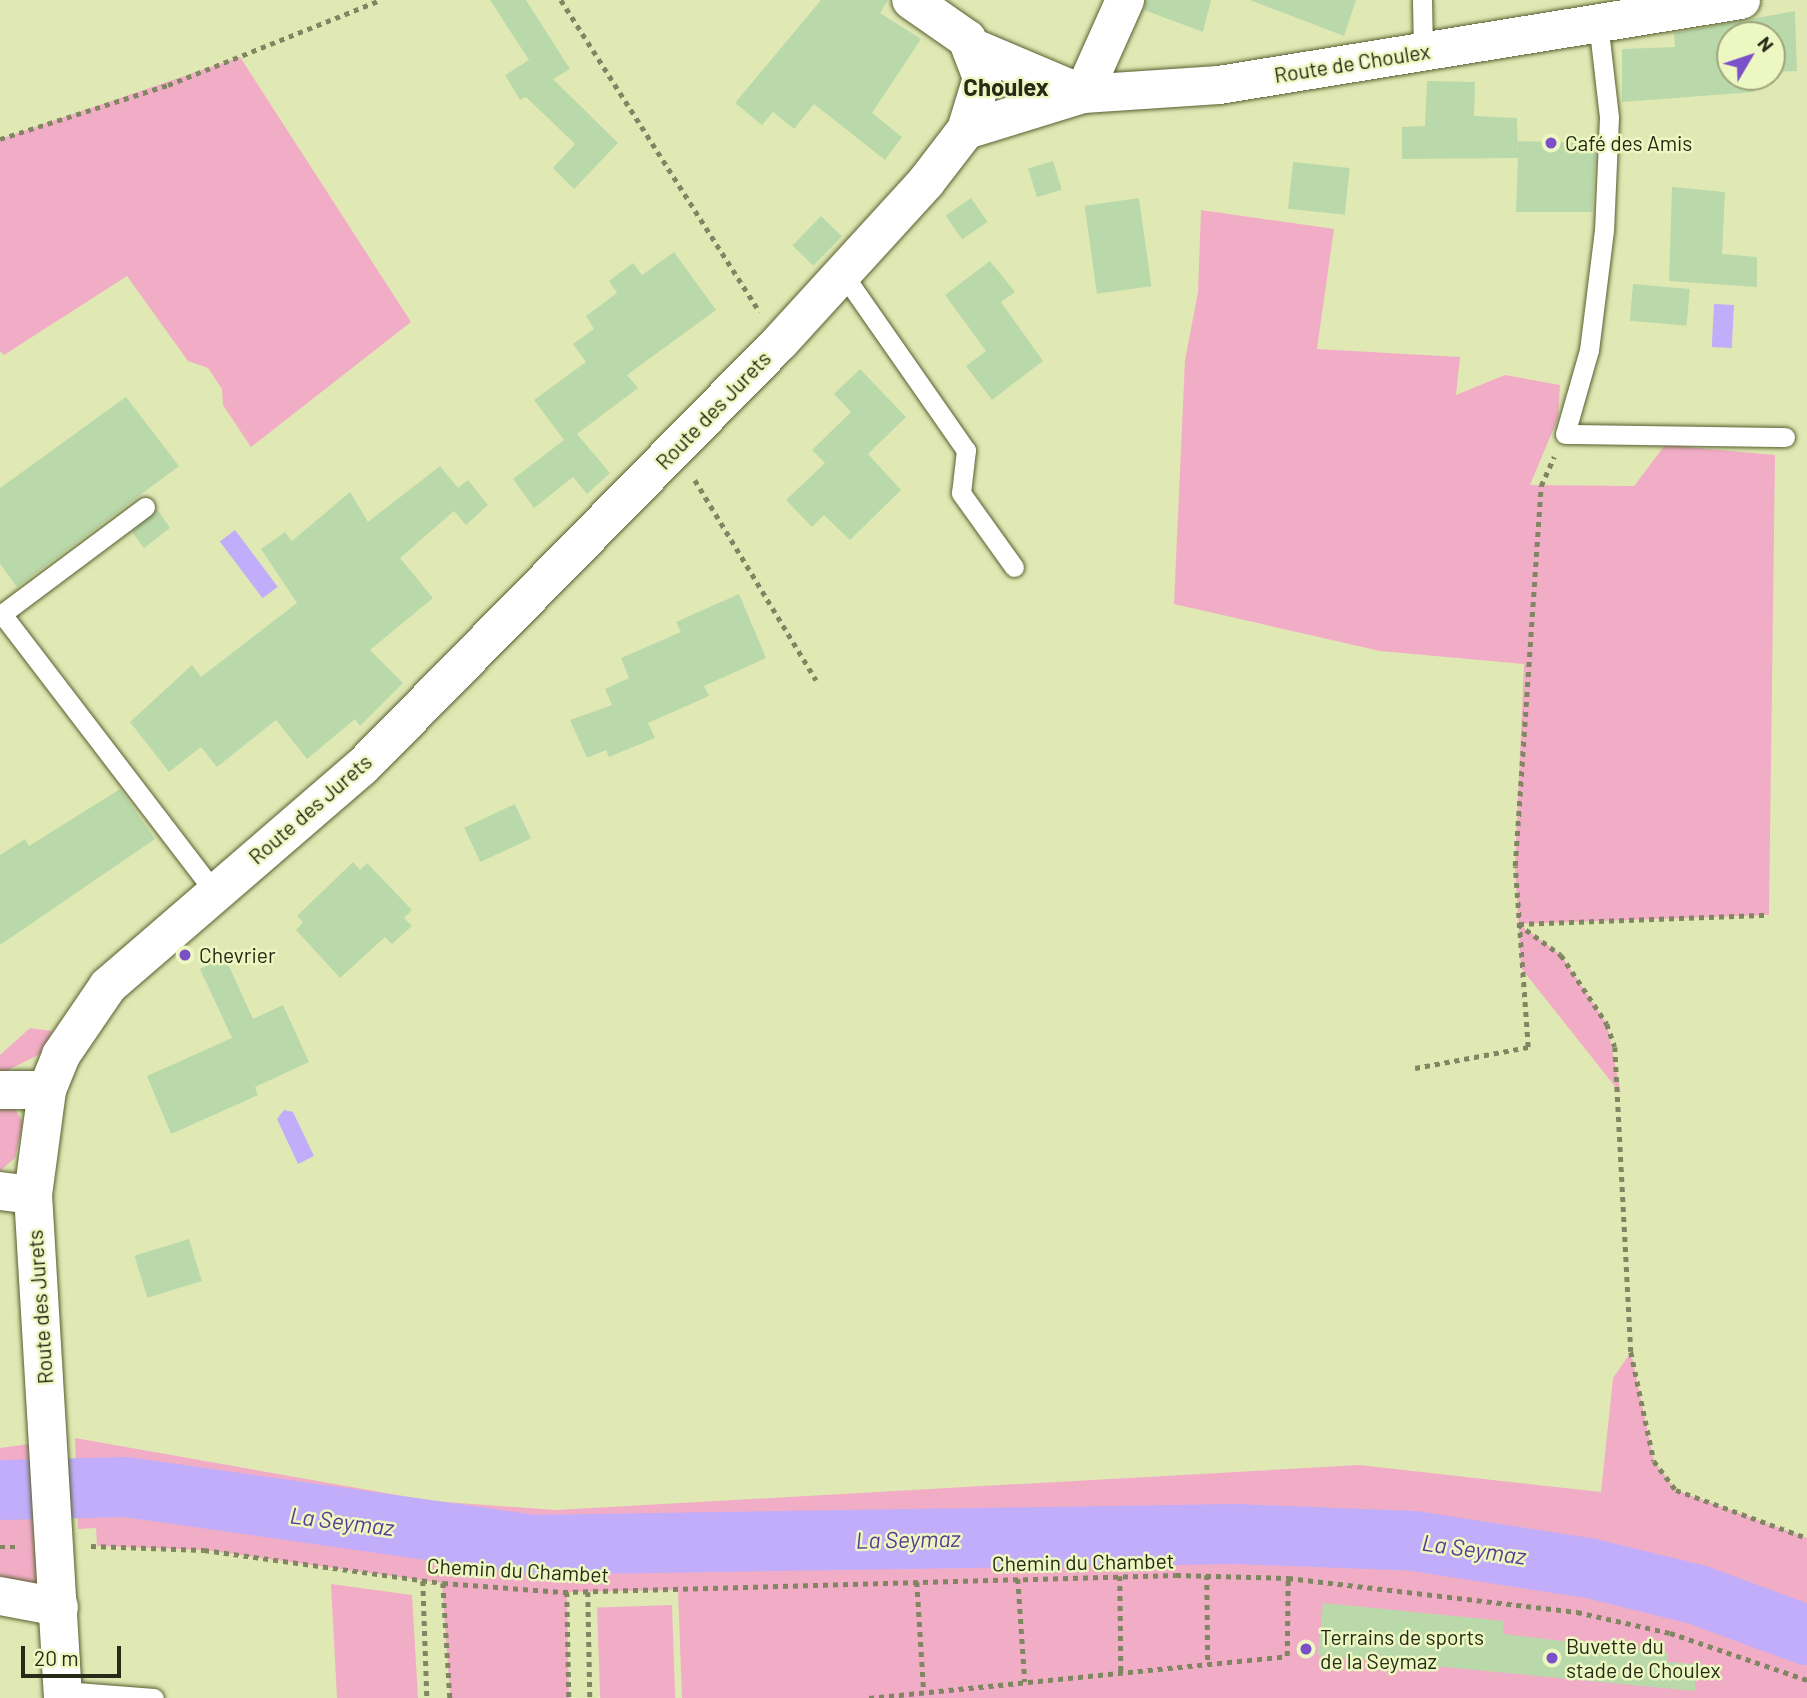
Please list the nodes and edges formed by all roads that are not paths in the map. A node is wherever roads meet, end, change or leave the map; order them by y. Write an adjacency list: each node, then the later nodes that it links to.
1 (911, 0): 8 (street)
2 (1125, 0): 9 (street)
3 (1422, 0): 7 (lane)
4 (1741, 0): 5 (street, Route de Choulex)
5 (1667, 5): 6 (street, Route de Choulex)
6 (1598, 22): 7 (street, Route de Choulex); 12 (lane)
7 (1423, 51): 9 (street, Route de Choulex)
8 (978, 63): 9 (street); 10 (street, Route des Jurets)
9 (1083, 94): 10 (street, Route de Choulex)
10 (966, 130): 11 (street, Route des Jurets)
11 (843, 274): 14 (lane); 15 (street, Route des Jurets)
12 (1785, 437)
13 (145, 507): 15 (lane)
14 (1014, 567)
15 (215, 891): 17 (street, Route des Jurets)
16 (0, 1090): 17 (street)
17 (47, 1090): 18 (street, Route des Jurets)
18 (16, 1193): 20 (street, Route des Jurets)
19 (0, 1597): 20 (street)
20 (59, 1607): 21 (street, Route des Jurets)
21 (63, 1695): 22 (lane)
22 (153, 1698)

